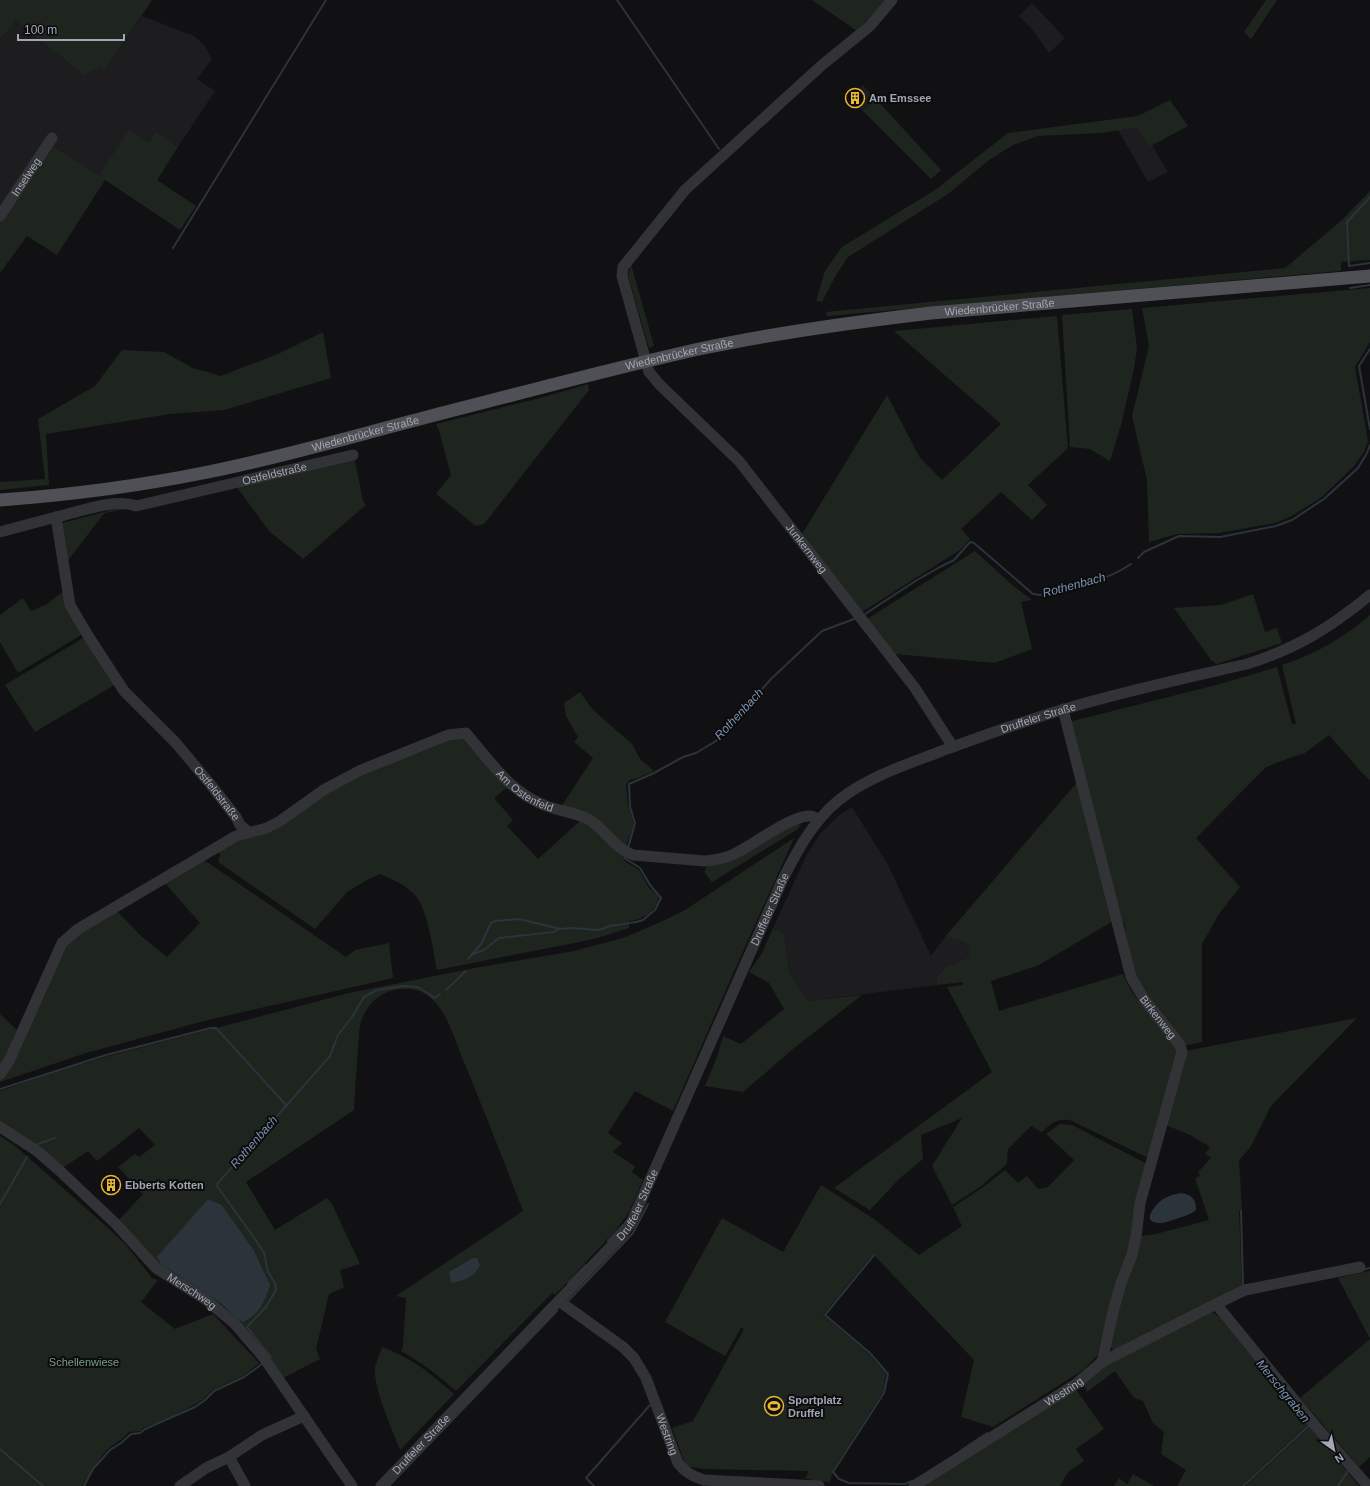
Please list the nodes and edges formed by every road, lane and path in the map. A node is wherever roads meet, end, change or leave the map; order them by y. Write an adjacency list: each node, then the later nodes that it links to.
1 (892, 0): 5 (street)
2 (52, 138): 3 (street, Inselweg)
3 (0, 216)
4 (1370, 276): 5 (main road, Wiedenbrücker Straße)
5 (646, 362): 7 (main road, Wiedenbrücker Straße); 12 (street, Junkernweg)
6 (353, 455): 8 (street, Ostfeldstraße)
7 (0, 500)
8 (56, 518): 9 (street, Ostfeldstraße); 14 (street, Ostfeldstraße)
9 (0, 532)
10 (1370, 595): 11 (street, Druffeler Straße)
11 (1064, 709): 12 (street, Druffeler Straße); 21 (street, Birkenweg)
12 (953, 747): 13 (street, Druffeler Straße)
13 (818, 820): 14 (street, Am Ostenfeld); 19 (street, Druffeler Straße)
14 (244, 829): 15 (street, Am Ostenfeld)
15 (236, 836): 16 (street, Ostfeldstraße)
16 (0, 1074)
17 (0, 1127): 24 (street, Merschweg)
18 (1360, 1266): 20 (street, Westring)
19 (559, 1301): 29 (street, Druffeler Straße); 30 (street, Westring)
20 (1216, 1304): 22 (street, Westring); 32 (street)
21 (1105, 1348): 22 (street); 23 (street, Birkenweg)
22 (1115, 1355): 23 (street, Westring)
23 (1102, 1362): 31 (street, Westring)
24 (304, 1416): 25 (street); 28 (street, Merschweg)
25 (229, 1457): 26 (street); 27 (street)
26 (180, 1486)
27 (245, 1486)
28 (352, 1486)
29 (381, 1486)
30 (819, 1486)
31 (914, 1486)
32 (1368, 1486)

